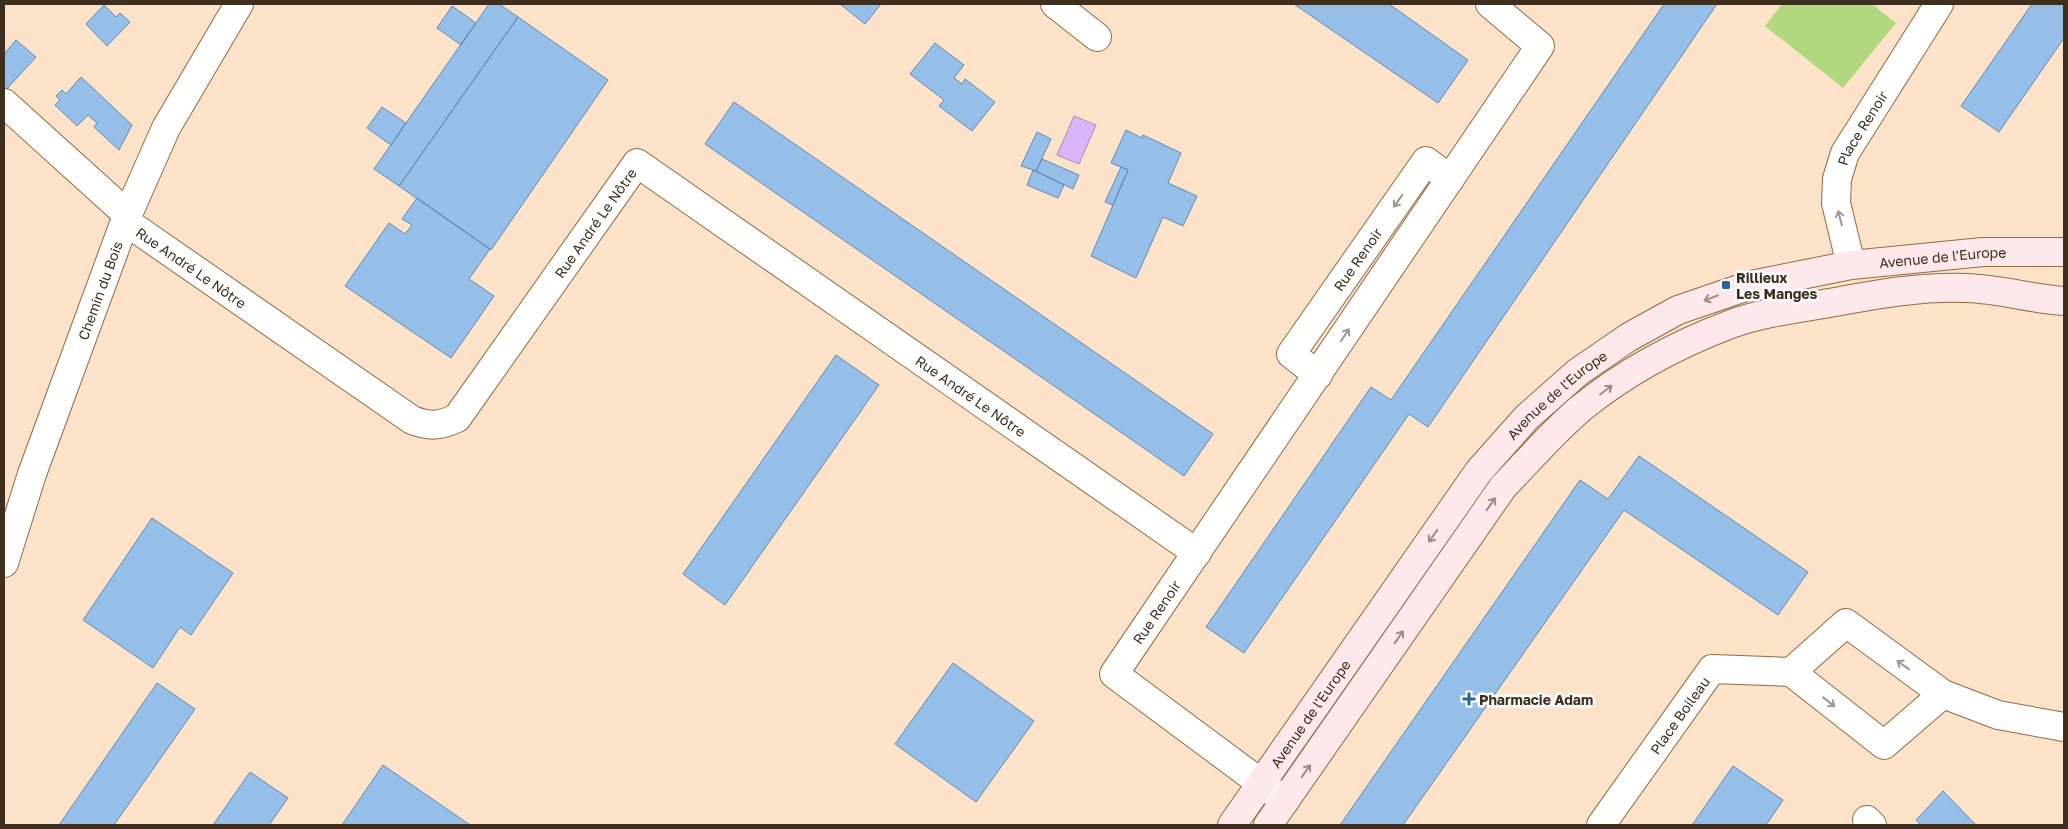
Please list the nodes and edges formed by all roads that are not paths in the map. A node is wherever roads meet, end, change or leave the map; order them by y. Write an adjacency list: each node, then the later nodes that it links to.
1 (239, 4): 7 (street, Chemin du Bois)
2 (1055, 4): 5 (street)
3 (1490, 4): 13 (street, Rue Renoir)
4 (1939, 4): 11 (street, Place Renoir, one-way to 4)
5 (1097, 38)
6 (4, 103): 7 (street)
7 (127, 218): 13 (street, Rue André Le Nôtre); 14 (street, Chemin du Bois)
8 (2064, 232): 9 (street)
9 (1983, 252): 10 (street, Avenue de l'Europe); 11 (street, Avenue de l'Europe)
10 (2064, 252)
11 (1851, 265): 18 (street, Avenue de l'Europe, one-way to 18)
12 (2062, 303): 19 (street, Avenue de l'Europe, one-way to 12)
13 (1197, 552): 18 (street, Rue Renoir)
14 (4, 563)
15 (1791, 672): 16 (street, one-way to 15); 16 (street, one-way to 16); 22 (street, Place Boileau)
16 (1943, 694): 17 (street)
17 (2064, 727)
18 (1261, 783): 19 (street, Rue Renoir); 20 (street, Avenue de l'Europe)
19 (1285, 801): 21 (street, Avenue de l'Europe)
20 (1232, 825)
21 (1268, 825)
22 (1601, 825)

